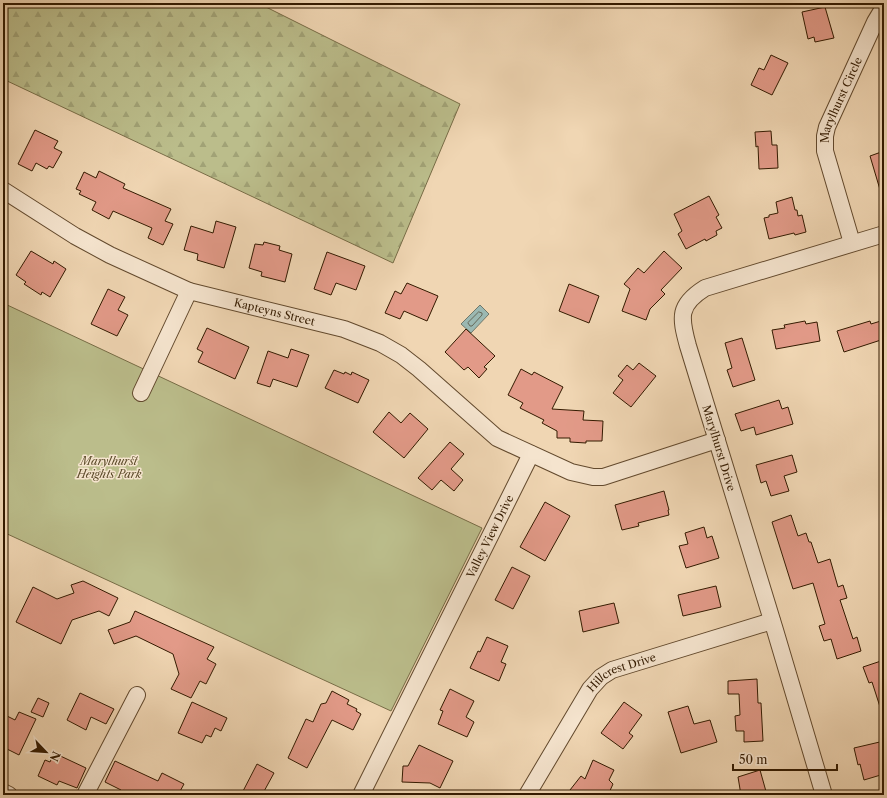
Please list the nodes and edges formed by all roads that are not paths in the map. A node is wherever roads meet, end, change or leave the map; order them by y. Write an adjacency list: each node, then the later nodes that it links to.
1 (884, 8): 4 (street, Marylhurst Circle)
2 (3, 190): 5 (street, Kapteyns Street)
3 (884, 234): 4 (street, Marylhurst Drive)
4 (852, 243): 7 (street, Marylhurst Drive)
5 (189, 291): 6 (street); 8 (street, Kapteyns Street)
6 (141, 393)
7 (717, 440): 8 (street); 9 (street, Marylhurst Drive)
8 (531, 454): 14 (street, Valley View Drive)
9 (772, 621): 15 (street, Hillcrest Drive); 16 (street, Marylhurst Drive)
10 (137, 695): 13 (street)
11 (3, 792): 12 (street)
12 (9, 795)
13 (85, 795)
14 (361, 795)
15 (527, 795)
16 (824, 795)

